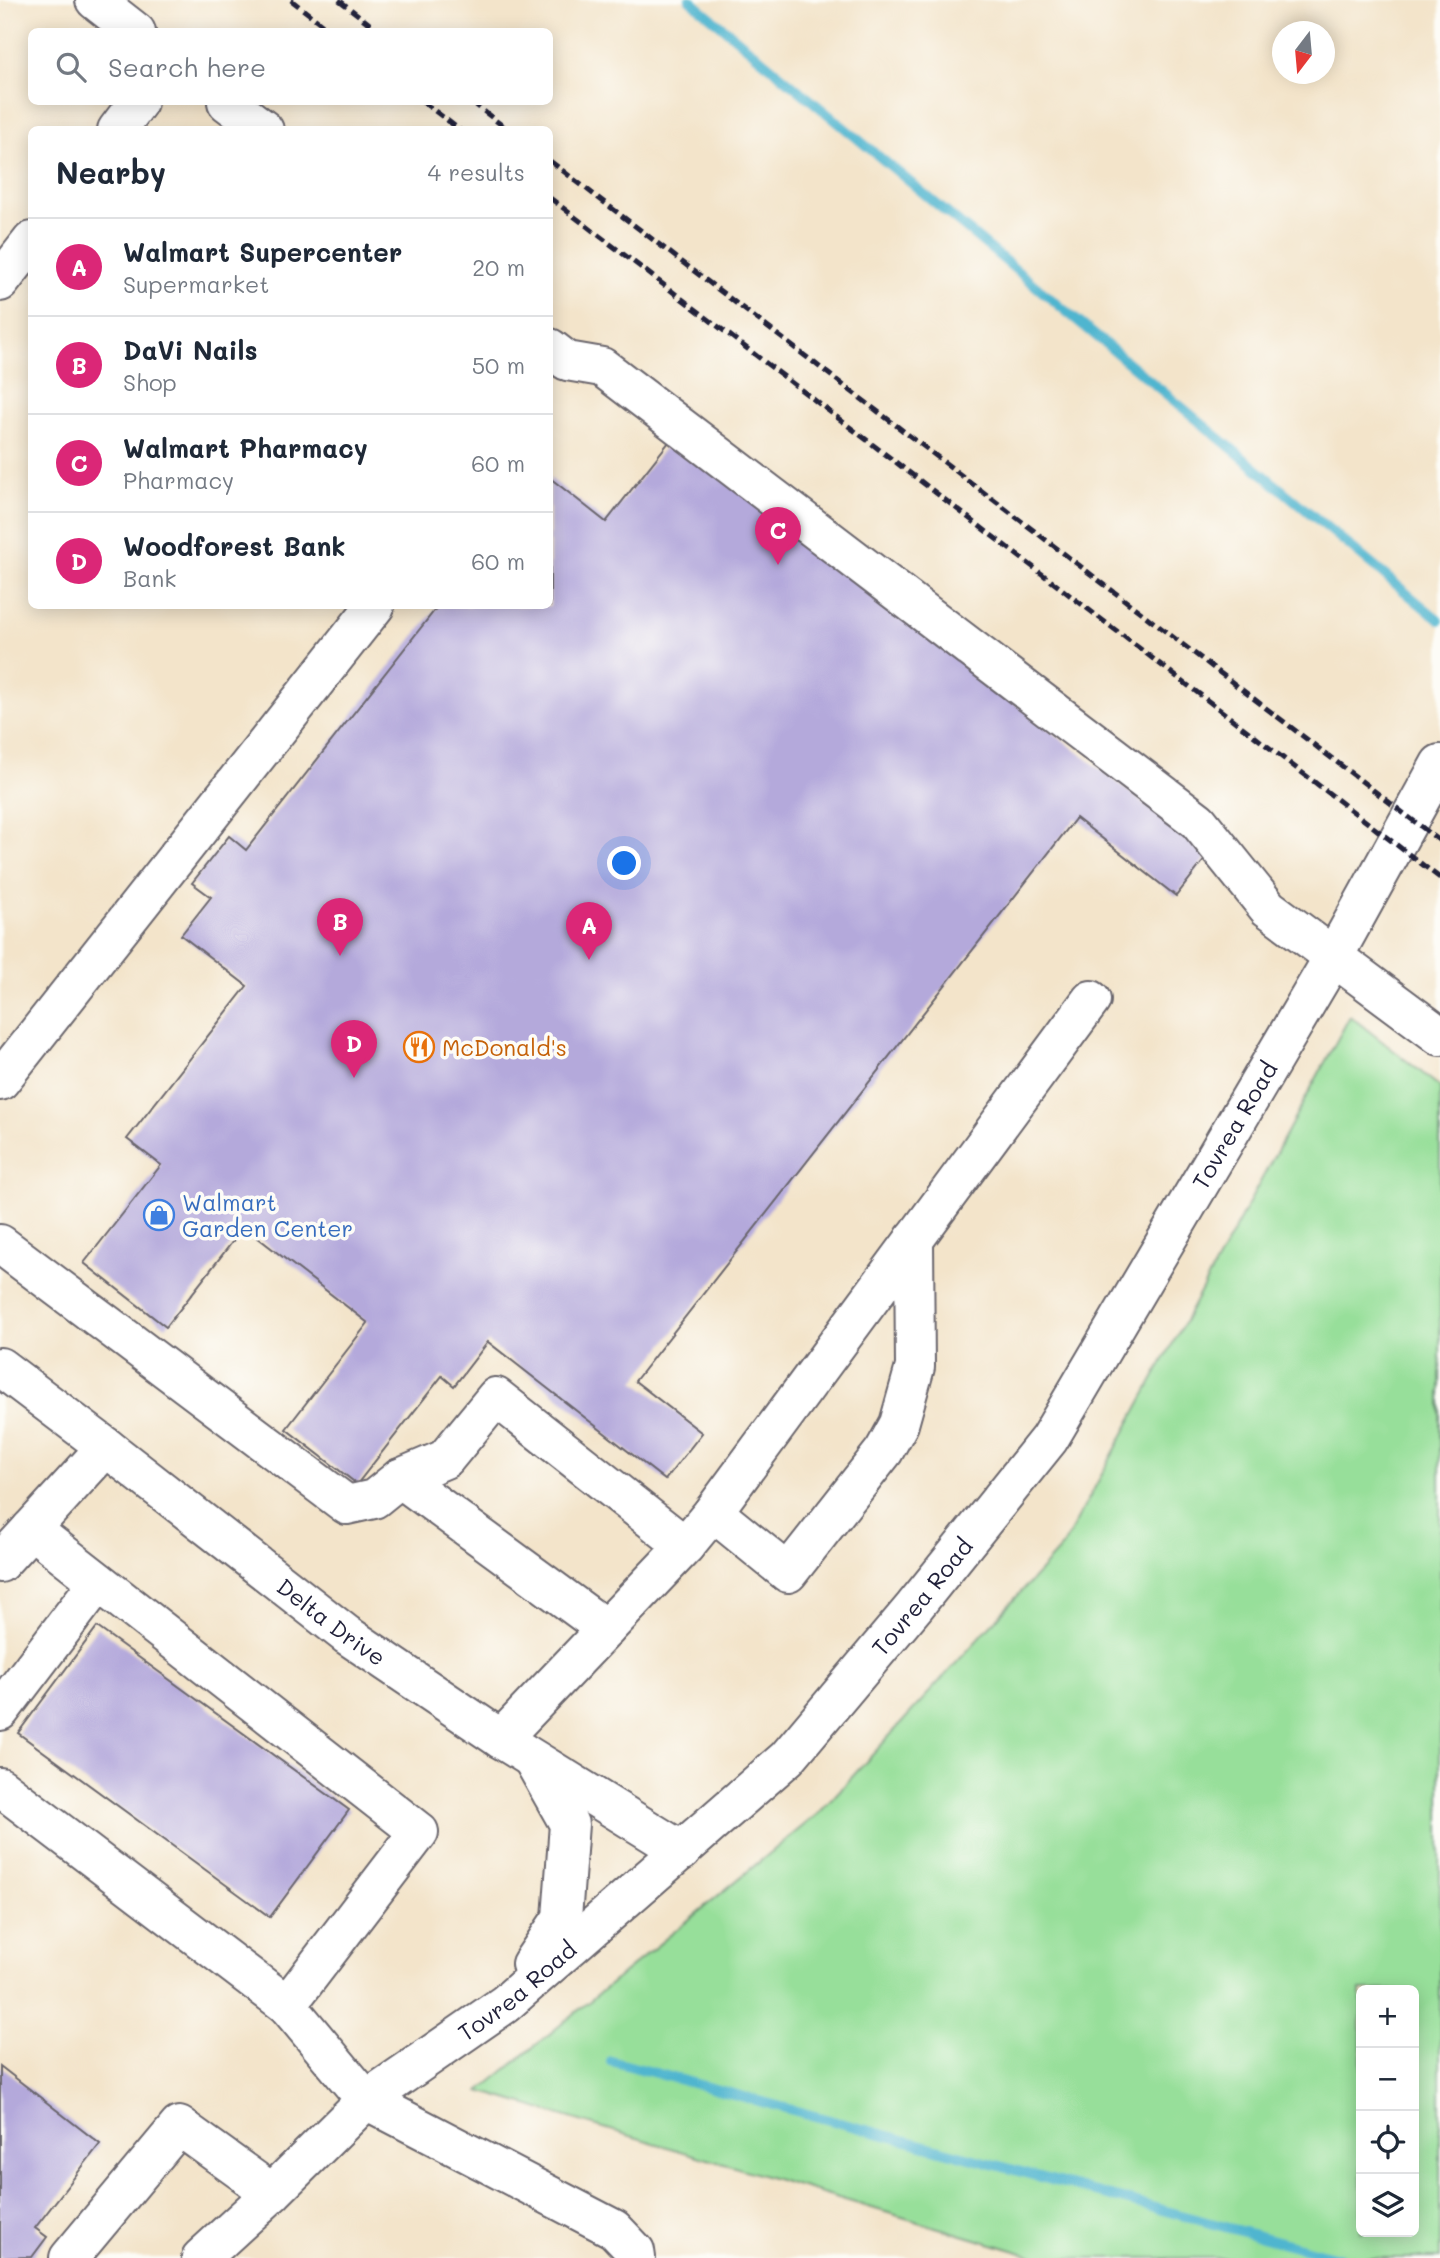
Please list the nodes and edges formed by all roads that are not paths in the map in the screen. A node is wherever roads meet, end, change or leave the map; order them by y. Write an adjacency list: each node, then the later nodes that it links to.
1 (95, 0): 2 (street)
2 (131, 28)
3 (136, 105): 5 (street)
4 (231, 105): 6 (street)
5 (120, 126)
6 (259, 126)
7 (28, 246): 8 (street)
8 (0, 282)
9 (555, 364): 12 (street)
10 (373, 609): 15 (street)
11 (1440, 764): 12 (street, Tovrea Road)
12 (1334, 956): 14 (street); 30 (street, Tovrea Road)
13 (1091, 1000): 16 (street)
14 (1440, 1036)
15 (0, 1081)
16 (915, 1239): 21 (street); 21 (street)
17 (0, 1244): 20 (street)
18 (0, 1367): 19 (street, Delta Drive)
19 (106, 1447): 22 (street); 28 (street, Delta Drive)
20 (400, 1478): 23 (street); 26 (street)
21 (713, 1511): 23 (street)
22 (31, 1529): 24 (street); 25 (street)
23 (685, 1546): 26 (street)
24 (0, 1563)
25 (98, 1582): 27 (street); 32 (street)
26 (606, 1629): 28 (street)
27 (0, 1711)
28 (517, 1748): 30 (street, Delta Drive); 31 (street)
29 (0, 1787): 32 (street)
30 (682, 1851): 31 (street, Tovrea Road)
31 (505, 2004): 33 (street, Tovrea Road)
32 (287, 2005): 33 (street)
33 (366, 2100): 34 (street, Tovrea Road); 37 (street)
34 (272, 2193): 35 (street); 36 (street, Tovrea Road)
35 (69, 2258)
36 (201, 2258)
37 (636, 2258)

